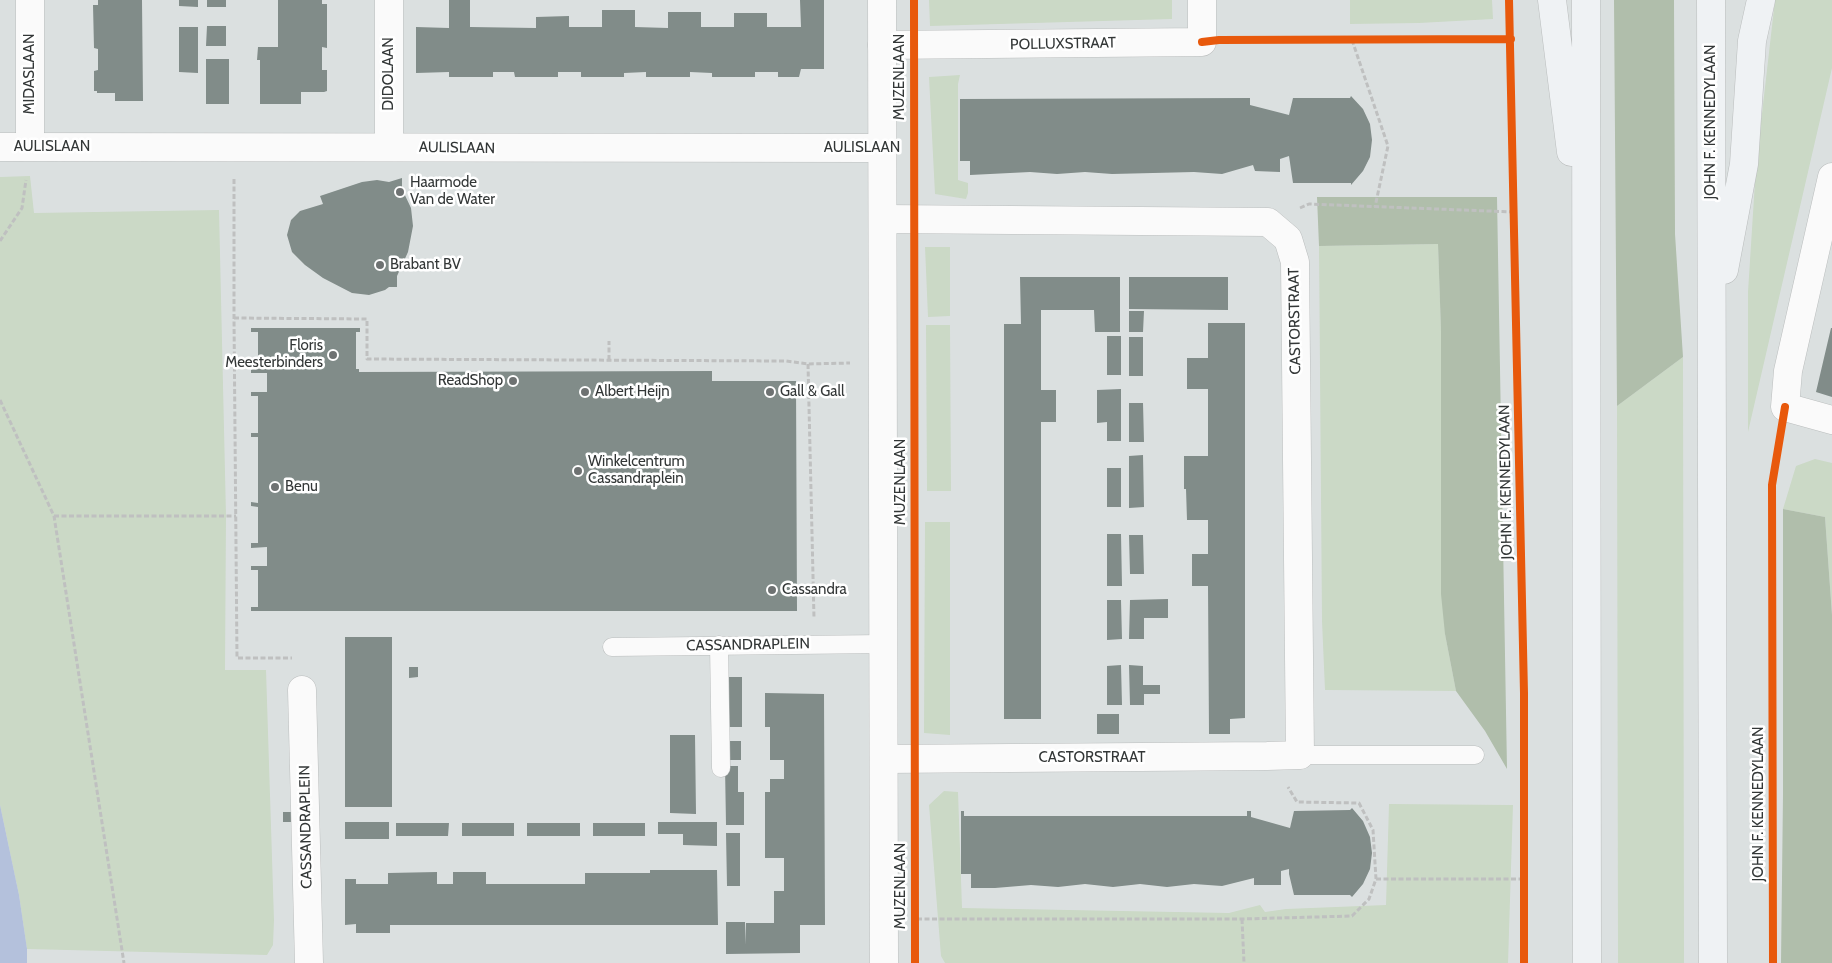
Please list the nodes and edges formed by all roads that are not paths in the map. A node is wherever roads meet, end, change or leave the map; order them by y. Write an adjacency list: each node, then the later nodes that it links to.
1 (30, 0): 11 (street, MIDASLAAN)
2 (389, 0): 12 (street, DIDOLAAN)
3 (882, 0): 9 (street, MUZENLAAN)
4 (1202, 0): 9 (street, POLLUXSTRAAT)
5 (1552, 0): 16 (main road)
6 (1586, 0): 16 (main road)
7 (1710, 0): 17 (main road, JOHN F. KENNEDYLAAN)
8 (1761, 0): 17 (main road)
9 (882, 46): 13 (street, MUZENLAAN)
10 (0, 147): 11 (street, AULISLAAN)
11 (30, 147): 12 (street, AULISLAAN)
12 (389, 147): 13 (street, AULISLAAN)
13 (883, 148): 15 (street, MUZENLAAN)
14 (1832, 177): 18 (street)
15 (883, 219): 19 (street, MUZENLAAN); 23 (street, CASTORSTRAAT)
16 (1586, 265): 29 (main road)
17 (1712, 331): 30 (main road, JOHN F. KENNEDYLAAN)
18 (1832, 420)
19 (884, 644): 20 (lane, CASSANDRAPLEIN); 25 (street, MUZENLAAN)
20 (719, 645): 21 (lane, CASSANDRAPLEIN); 26 (lane)
21 (612, 647)
22 (302, 690): 27 (street, CASSANDRAPLEIN)
23 (1300, 755): 24 (lane, CASTORSTRAAT); 25 (street, CASTORSTRAAT)
24 (1475, 755)
25 (884, 759): 28 (street, MUZENLAAN)
26 (721, 768)
27 (309, 963)
28 (884, 963)
29 (1587, 963)
30 (1713, 963)

